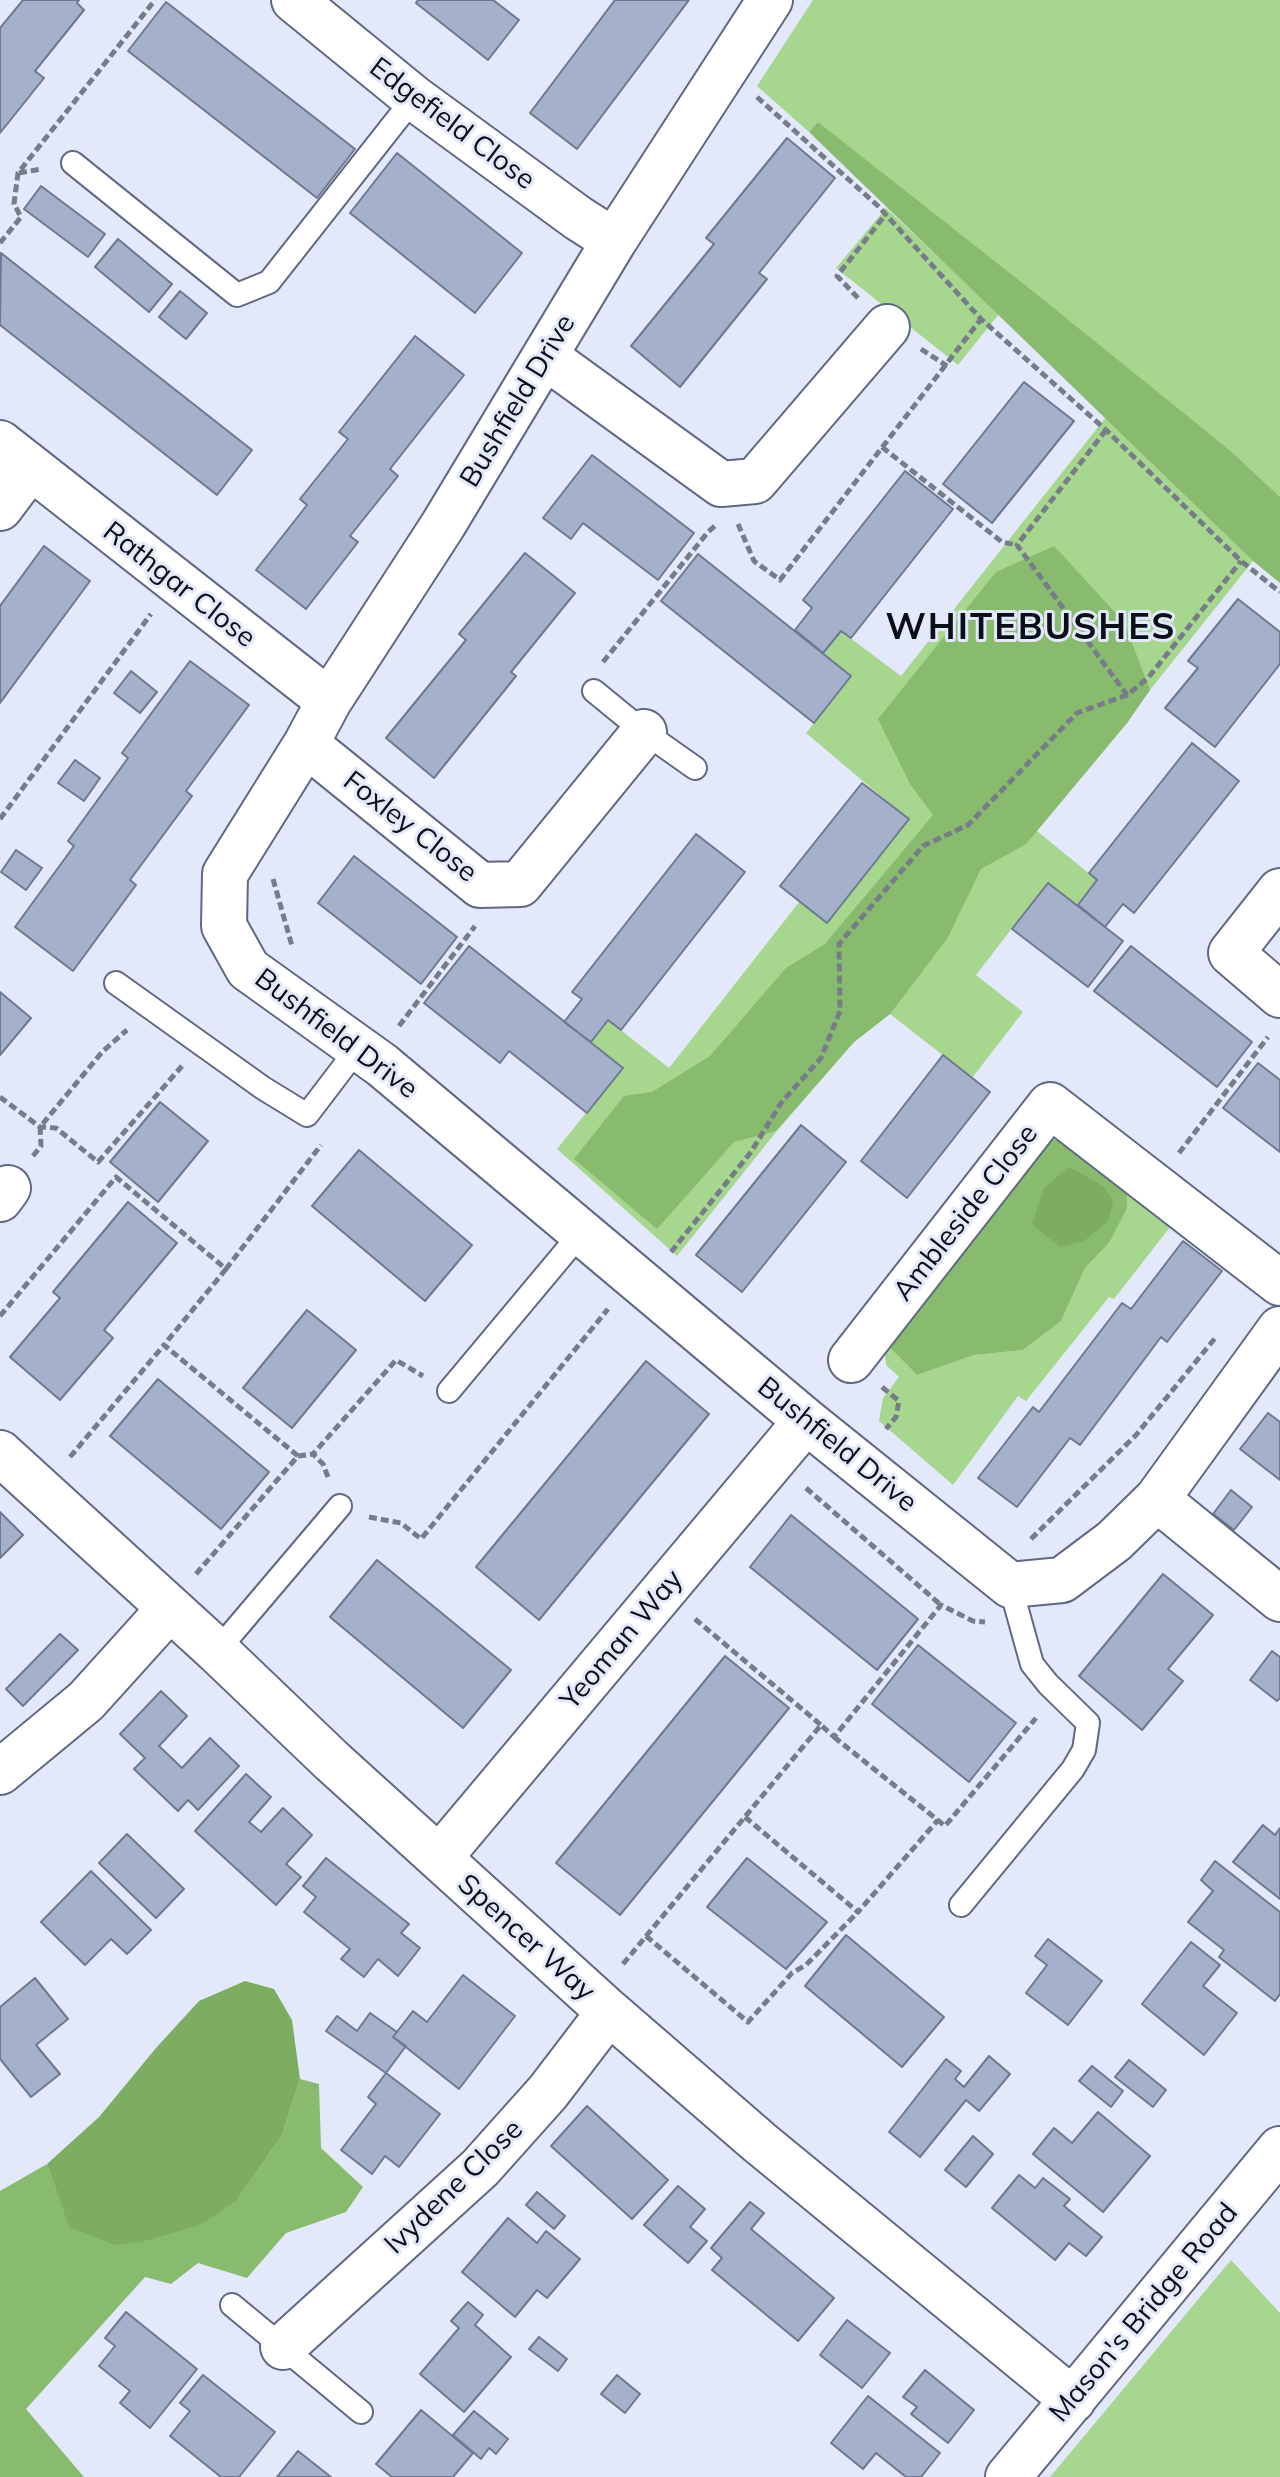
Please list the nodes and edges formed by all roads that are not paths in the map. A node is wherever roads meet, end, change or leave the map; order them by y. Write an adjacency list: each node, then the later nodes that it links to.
1 (294, 0): 3 (street, Edgefield Close)
2 (770, 0): 5 (street, Bushfield Drive)
3 (414, 98): 4 (lane); 5 (street, Edgefield Close)
4 (73, 163)
5 (614, 241): 7 (street, Bushfield Drive)
6 (887, 327): 7 (street)
7 (546, 357): 11 (street, Bushfield Drive)
8 (15, 455): 9 (street, Rathgar Close); 11 (street, Rathgar Close)
9 (0, 508)
10 (594, 691): 12 (lane)
11 (329, 701): 13 (street, Bushfield Drive)
12 (644, 732): 13 (street, Foxley Close); 14 (lane)
13 (306, 744): 18 (street, Bushfield Drive)
14 (695, 768)
15 (1280, 891): 17 (street)
16 (116, 983): 18 (lane)
17 (1277, 1010)
18 (366, 1053): 19 (street, Bushfield Drive)
19 (581, 1233): 23 (lane); 24 (street, Bushfield Drive)
20 (1280, 1283): 22 (street, Ambleside Close)
21 (1280, 1329): 26 (street)
22 (851, 1360)
23 (449, 1391)
24 (806, 1421): 30 (street, Bushfield Drive); 33 (street, Yeoman Way)
25 (0, 1453): 28 (street, Spencer Way)
26 (1157, 1499): 29 (street); 30 (street)
27 (340, 1506): 31 (lane)
28 (179, 1596): 31 (street, Spencer Way); 32 (street)
29 (1280, 1599)
30 (1015, 1606): 34 (lane)
31 (217, 1651): 33 (street, Spencer Way)
32 (0, 1772)
33 (439, 1858): 35 (street, Spencer Way)
34 (961, 1905)
35 (601, 2006): 38 (street, Ivydene Close); 39 (street, Spencer Way)
36 (1280, 2149): 39 (street, Mason's Bridge Road)
37 (232, 2305): 38 (lane)
38 (283, 2347): 40 (lane)
39 (1073, 2400): 41 (street, Mason's Bridge Road)
40 (361, 2412)
41 (1008, 2477)

